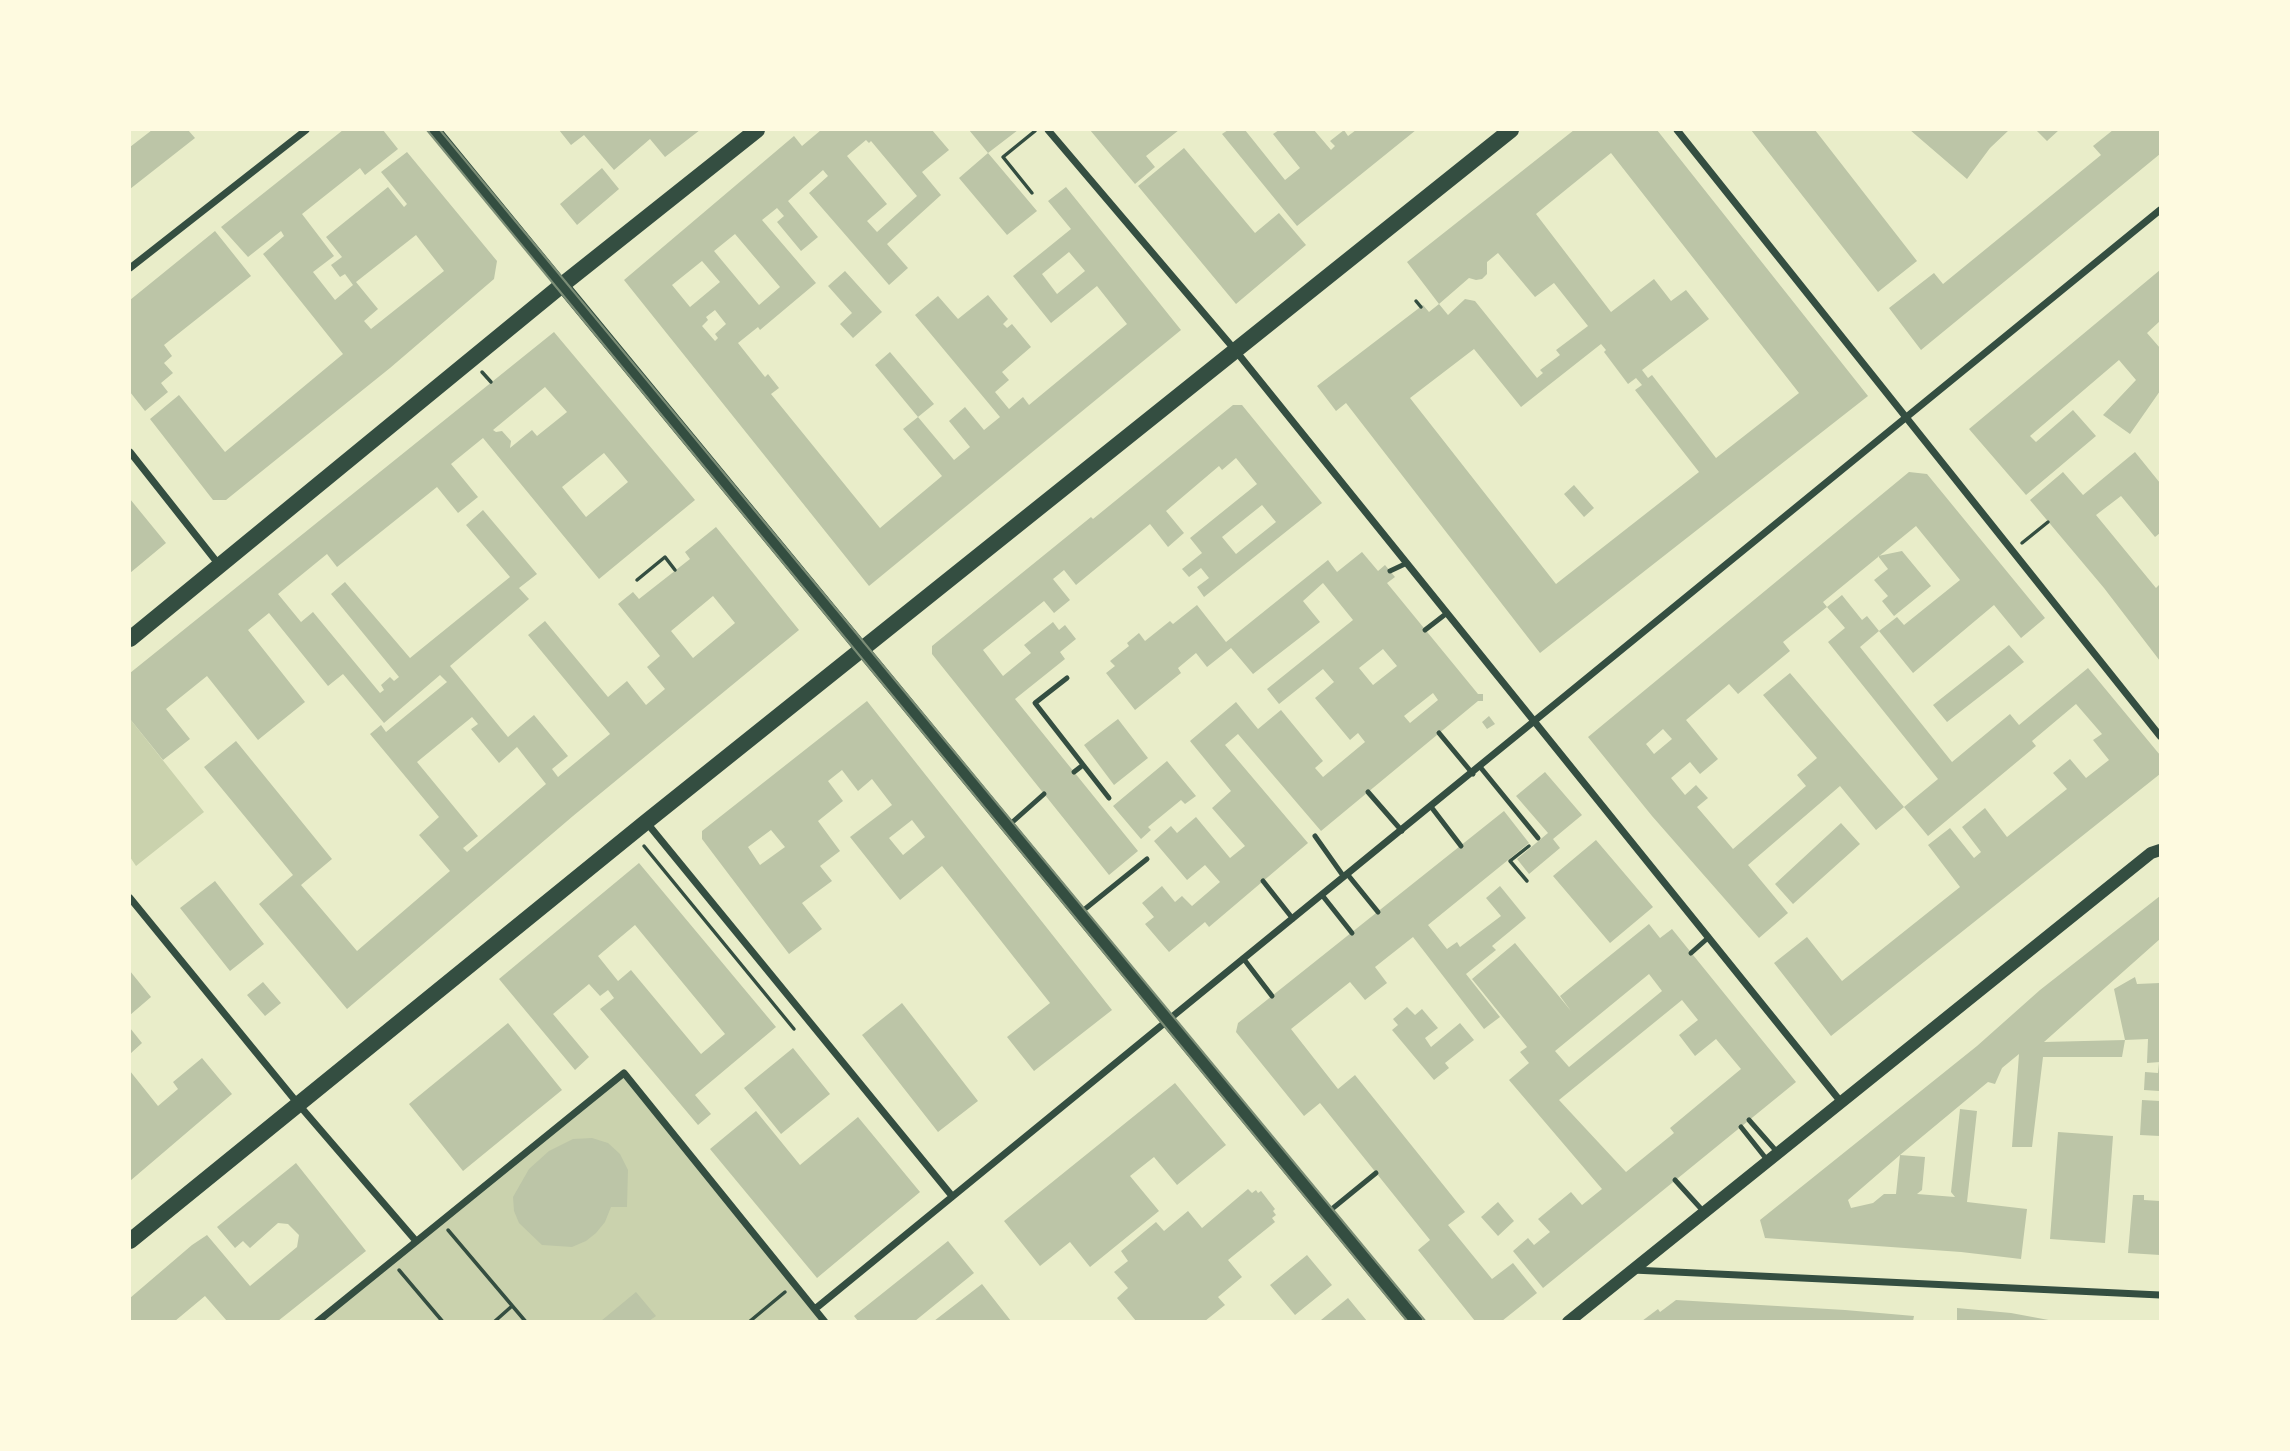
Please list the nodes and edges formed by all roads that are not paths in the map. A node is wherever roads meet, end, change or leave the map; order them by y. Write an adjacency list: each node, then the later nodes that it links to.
1 (306, 130): 8 (street)
2 (435, 130): 9 (street)
3 (757, 130): 9 (main road)
4 (1048, 130): 10 (street)
5 (1511, 130): 10 (main road)
6 (1677, 130): 11 (street)
7 (2161, 210): 11 (street)
8 (130, 268)
9 (562, 285): 14 (main road); 19 (main road)
10 (1235, 350): 13 (street); 19 (main road)
11 (1907, 419): 21 (street); 23 (street)
12 (130, 452): 14 (street)
13 (1407, 563): 15 (lane); 16 (street)
14 (220, 566): 18 (main road)
15 (1390, 571)
16 (1447, 613): 17 (lane); 21 (street)
17 (1425, 630)
18 (130, 639)
19 (862, 650): 32 (main road); 33 (main road)
20 (1067, 678): 24 (lane)
21 (1536, 722): 25 (street); 48 (street)
22 (1439, 733): 27 (lane)
23 (2161, 736)
24 (1083, 765): 26 (lane); 30 (lane)
25 (1480, 768): 27 (street); 36 (lane)
26 (1074, 772)
27 (1474, 774): 31 (street)
28 (1368, 792): 34 (lane)
29 (1044, 794): 33 (lane)
30 (1109, 798)
31 (1432, 808): 34 (street); 37 (lane)
32 (646, 822): 54 (main road); 60 (street)
33 (1008, 826): 45 (main road)
34 (1402, 831): 40 (street)
35 (1315, 836): 40 (lane)
36 (1538, 838)
37 (1461, 846)
38 (2156, 852): 53 (street)
39 (1147, 859): 45 (lane)
40 (1346, 876): 42 (street); 44 (lane)
41 (1263, 881): 46 (lane)
42 (1322, 895): 46 (street); 47 (lane)
43 (130, 898): 54 (street)
44 (1378, 912)
45 (1080, 914): 52 (main road)
46 (1293, 919): 50 (street)
47 (1352, 933)
48 (1709, 937): 49 (lane); 53 (street)
49 (1691, 953)
50 (1243, 958): 51 (lane); 52 (street)
51 (1272, 996)
52 (1168, 1019): 60 (street); 62 (main road)
53 (1841, 1102): 57 (street)
54 (299, 1105): 63 (main road); 64 (street)
55 (1749, 1120): 57 (lane)
56 (1741, 1126): 57 (lane)
57 (1773, 1157): 61 (street)
58 (1376, 1173): 62 (lane)
59 (1675, 1180): 61 (lane)
60 (952, 1196): 67 (street)
61 (1704, 1212): 65 (street)
62 (1327, 1213): 70 (main road)
63 (130, 1241)
64 (416, 1241): 67 (street); 68 (street)
65 (1633, 1269): 66 (street); 71 (street)
66 (2161, 1295)
67 (815, 1309): 69 (street)
68 (317, 1321)
69 (825, 1321)
70 (1416, 1321)
71 (1568, 1321)

